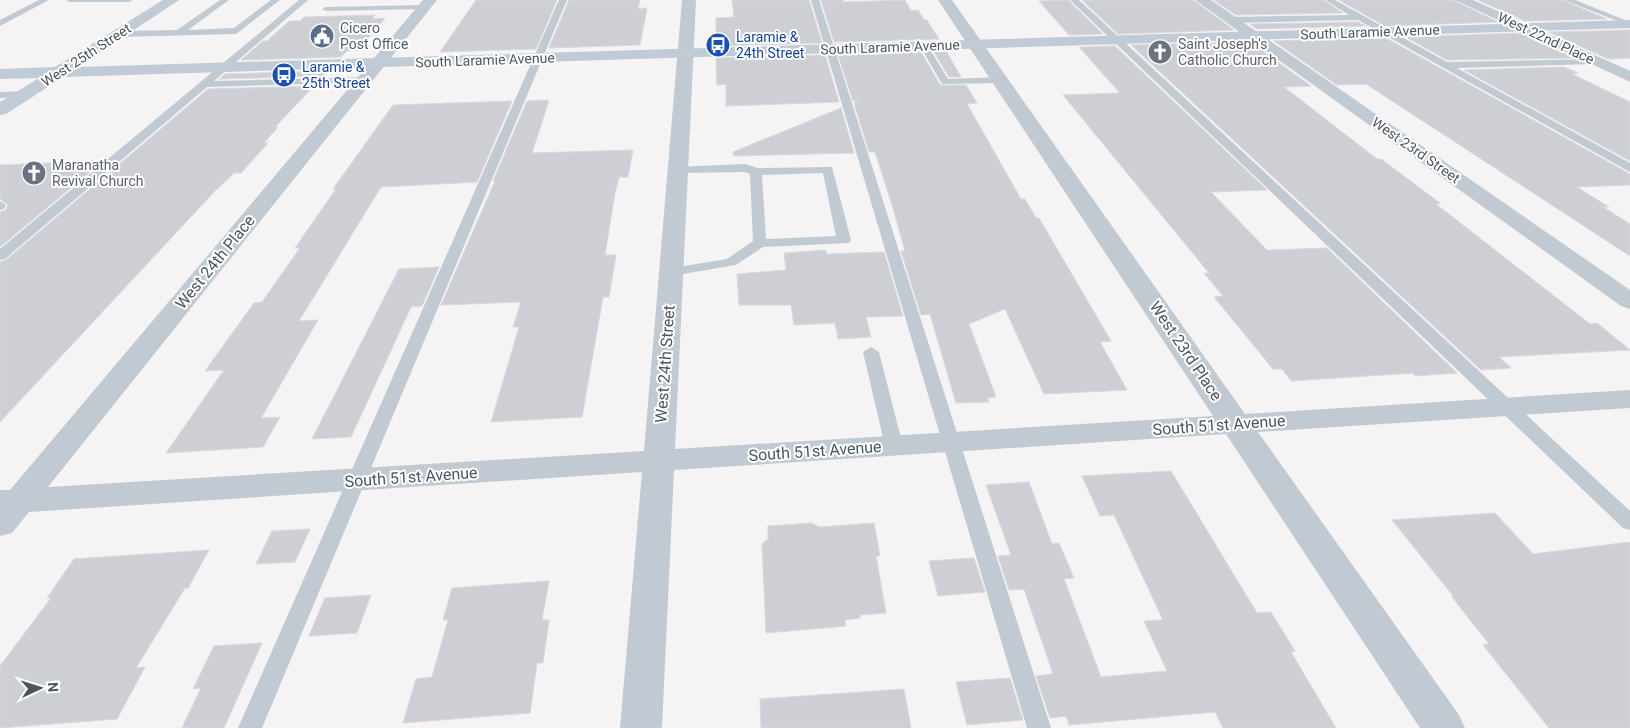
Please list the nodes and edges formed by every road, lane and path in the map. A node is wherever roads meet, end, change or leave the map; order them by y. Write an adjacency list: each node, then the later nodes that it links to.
1 (45, 0): 21 (lane)
2 (70, 0): 3 (lane)
3 (129, 0)
4 (172, 0): 26 (main road, West 25th Street)
5 (224, 0): 25 (lane)
6 (276, 0): 25 (lane)
7 (304, 0): 36 (lane)
8 (563, 0): 33 (lane)
9 (689, 0): 32 (street, West 24th Street)
10 (816, 0): 31 (lane)
11 (945, 0): 29 (street, West 23rd Place)
12 (1074, 0): 28 (lane)
13 (1202, 0): 20 (street, West 23rd Street)
14 (1329, 0): 19 (lane)
15 (1462, 0): 23 (street, West 22nd Place)
16 (1568, 0): 22 (lane)
17 (427, 4): 18 (lane); 37 (street, West 24th Place)
18 (326, 9)
19 (1360, 17): 20 (lane); 24 (lane)
20 (1231, 20): 27 (street, West 23rd Street)
21 (0, 23)
22 (1629, 24): 23 (main road, South Laramie Avenue)
23 (1522, 27): 24 (main road, South Laramie Avenue); 34 (street, West 22nd Place)
24 (1386, 32): 27 (main road, South Laramie Avenue); 35 (lane)
25 (178, 33): 26 (lane)
26 (119, 34): 38 (main road, West 25th Street)
27 (1253, 36): 28 (main road, South Laramie Avenue); 52 (street, West 23rd Street)
28 (1117, 40): 29 (main road, South Laramie Avenue); 55 (lane)
29 (976, 44): 30 (main road, South Laramie Avenue); 41 (street, West 23rd Place)
30 (924, 46): 31 (main road, South Laramie Avenue); 41 (lane)
31 (830, 49): 32 (main road, South Laramie Avenue); 57 (lane)
32 (686, 53): 33 (main road, South Laramie Avenue); 47 (street, West 24th Street)
33 (538, 58): 37 (main road, South Laramie Avenue); 60 (lane)
34 (1595, 61): 35 (lane); 40 (street, West 22nd Place)
35 (1446, 65): 46 (lane)
36 (223, 68): 37 (main road, South Laramie Avenue); 38 (main road, South Laramie Avenue); 42 (lane)
37 (372, 71): 42 (lane); 61 (street, West 24th Place)
38 (58, 73): 39 (main road, South Laramie Avenue); 43 (main road, West 25th Street)
39 (0, 74)
40 (1630, 77)
41 (1001, 80): 56 (street, West 23rd Place)
42 (204, 84): 50 (lane)
43 (25, 94): 44 (lane); 45 (main road, West 25th Street)
44 (0, 95)
45 (0, 110)
46 (1630, 168)
47 (678, 169): 48 (lane); 51 (street, West 24th Street)
48 (756, 172): 49 (lane); 49 (lane)
49 (760, 243): 51 (lane)
50 (0, 256)
51 (671, 272): 59 (street, West 24th Street)
52 (1630, 301)
53 (871, 352): 58 (lane)
54 (1630, 399): 55 (street, South 51st Avenue)
55 (1506, 407): 56 (street, South 51st Avenue); 62 (lane)
56 (1236, 424): 57 (street, South 51st Avenue); 67 (street, West 23rd Place)
57 (951, 442): 58 (street, South 51st Avenue); 66 (lane)
58 (894, 446): 59 (street, South 51st Avenue)
59 (658, 461): 60 (street, South 51st Avenue); 65 (street, West 24th Street)
60 (356, 480): 61 (street, South 51st Avenue); 64 (lane)
61 (10, 502): 63 (street, West 24th Place)
62 (1630, 523)
63 (0, 524)
64 (250, 728)
65 (641, 728)
66 (1039, 728)
67 (1444, 728)

